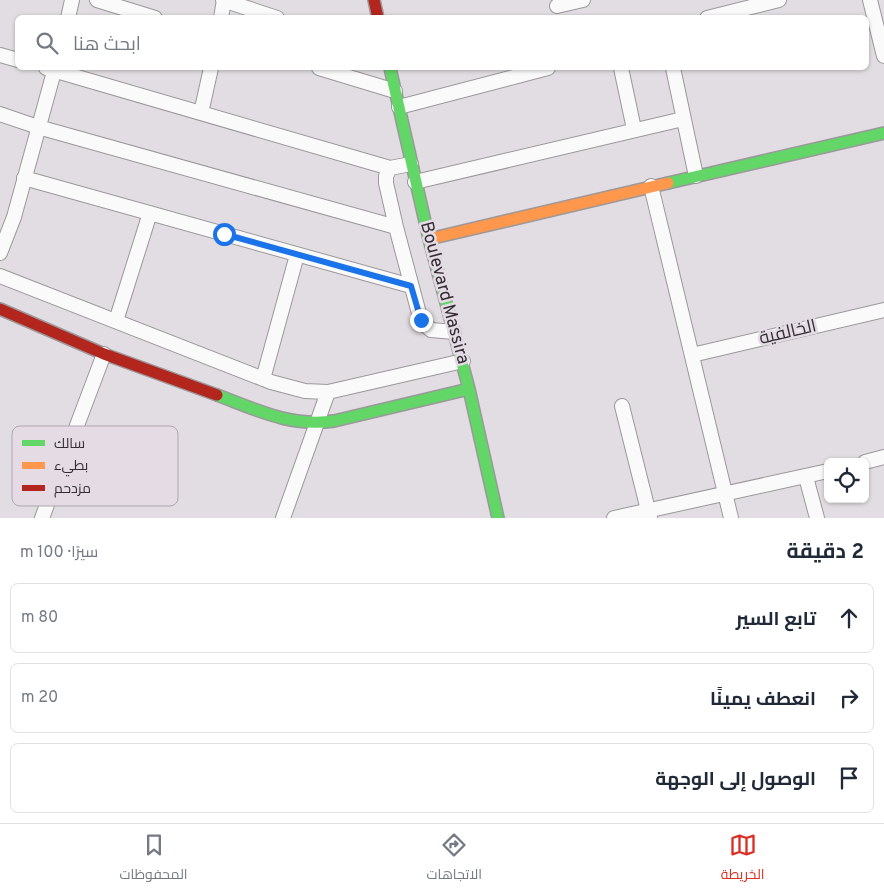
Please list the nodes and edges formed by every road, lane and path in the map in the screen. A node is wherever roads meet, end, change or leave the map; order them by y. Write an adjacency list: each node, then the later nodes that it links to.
1 (72, 0): 9 (street)
2 (97, 0): 10 (street)
3 (224, 0): 11 (street); 12 (street)
4 (374, 0): 13 (street)
5 (583, 0): 8 (street)
6 (779, 0): 14 (street)
7 (870, 0): 16 (street)
8 (557, 8)
9 (69, 15)
10 (144, 15)
11 (222, 15)
12 (269, 15)
13 (377, 15)
14 (719, 15)
15 (0, 55): 17 (street)
16 (884, 56)
17 (15, 59)
18 (51, 70): 31 (street)
19 (58, 70): 28 (street)
20 (211, 70): 28 (street)
21 (326, 70): 26 (street)
22 (390, 70): 26 (street, Boulevard Massira)
23 (540, 70): 27 (street)
24 (621, 70): 32 (street)
25 (673, 70): 30 (street)
26 (395, 91): 27 (street, Boulevard Massira)
27 (399, 107): 34 (street, Boulevard Massira)
28 (201, 113): 35 (street)
29 (0, 114): 31 (street)
30 (683, 119): 32 (street); 36 (street)
31 (38, 127): 37 (street); 41 (street)
32 (634, 129): 38 (street)
33 (884, 133): 36 (street)
34 (411, 164): 35 (street); 38 (street, Boulevard Massira)
35 (390, 168): 41 (street)
36 (696, 176): 39 (street)
37 (24, 178): 40 (street); 43 (street)
38 (415, 182): 42 (street, Boulevard Massira)
39 (650, 186): 42 (street); 52 (street)
40 (150, 213): 44 (street); 49 (street)
41 (396, 227): 46 (street)
42 (429, 240): 50 (street, Boulevard Massira)
43 (0, 253)
44 (298, 254): 46 (street); 54 (street)
45 (0, 276): 49 (street)
46 (411, 286): 50 (street)
47 (0, 309): 51 (street)
48 (884, 310): 52 (street, الخالفية)
49 (116, 321): 54 (street)
50 (454, 332): 53 (street, Boulevard Massira)
51 (104, 354): 58 (street); 59 (street)
52 (692, 355): 64 (street)
53 (463, 361): 55 (street, Boulevard Massira); 56 (street)
54 (263, 379): 56 (street)
55 (470, 388): 58 (street); 69 (street, Boulevard Massira)
56 (328, 392): 58 (street)
57 (622, 406): 66 (street)
58 (316, 424): 68 (street)
59 (77, 426)
60 (884, 457): 61 (street)
61 (869, 461)
62 (824, 472): 63 (street)
63 (806, 477): 64 (street); 72 (street)
64 (725, 493): 66 (street); 71 (street)
65 (47, 506): 67 (street)
66 (649, 514): 70 (street)
67 (42, 518)
68 (282, 518)
69 (498, 518)
70 (614, 518)
71 (731, 518)
72 (816, 518)

